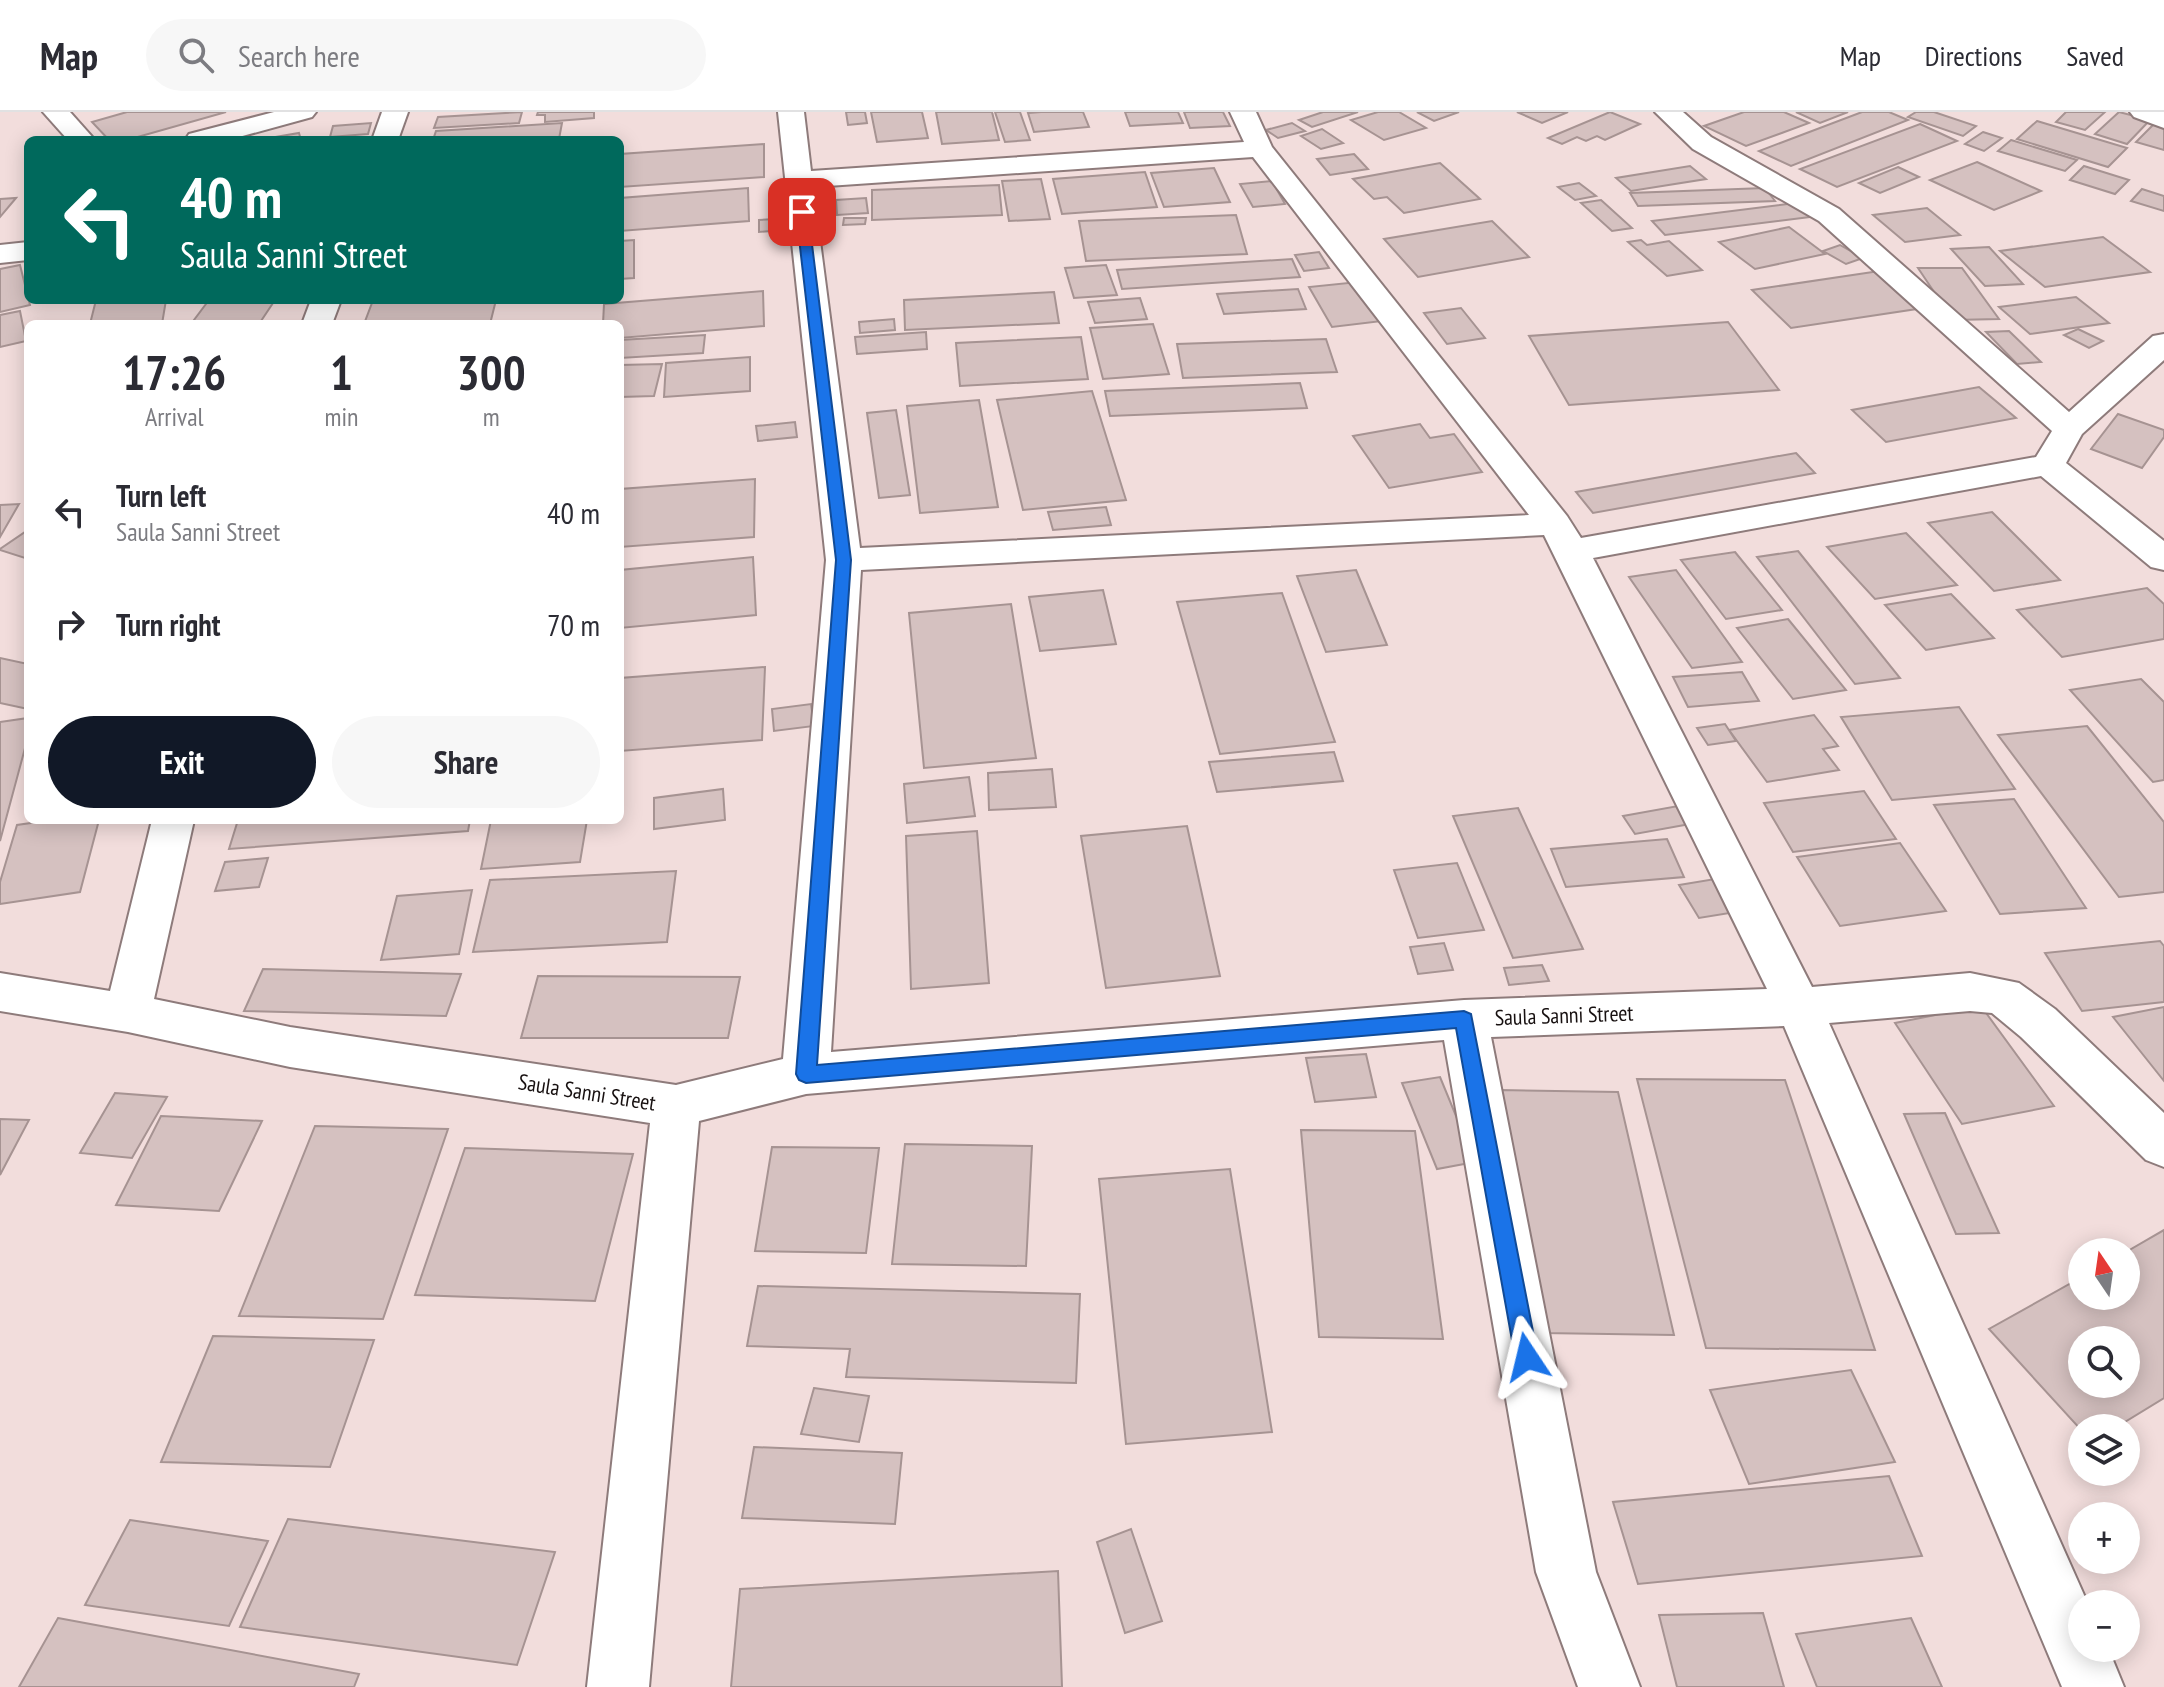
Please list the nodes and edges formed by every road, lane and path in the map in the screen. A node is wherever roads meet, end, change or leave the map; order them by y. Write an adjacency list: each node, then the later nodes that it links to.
1 (56, 112): 9 (street)
2 (303, 112): 10 (street)
3 (395, 112): 11 (street)
4 (791, 112): 13 (street)
5 (1243, 112): 12 (street)
6 (1667, 112): 17 (street)
7 (2143, 112): 8 (street)
8 (2164, 120)
9 (78, 136)
10 (213, 136)
11 (386, 136)
12 (1260, 149): 13 (street); 19 (street)
13 (798, 180): 21 (street)
14 (24, 251): 15 (street)
15 (0, 254)
16 (2164, 343): 17 (street)
17 (2069, 429): 18 (street)
18 (2048, 465): 19 (street); 20 (street)
19 (1563, 537): 21 (street); 24 (street)
20 (2164, 559)
21 (844, 560): 27 (street)
22 (172, 824): 25 (street)
23 (0, 992): 25 (street, Saula Sanni Street)
24 (1799, 1007): 26 (street, Saula Sanni Street); 29 (street, Saula Sanni Street); 32 (street)
25 (128, 1013): 28 (street, Saula Sanni Street)
26 (1464, 1019): 27 (street, Saula Sanni Street); 31 (street)
27 (806, 1074): 28 (street, Saula Sanni Street)
28 (676, 1106): 30 (street)
29 (2164, 1145)
30 (618, 1687)
31 (1609, 1687)
32 (2093, 1687)

